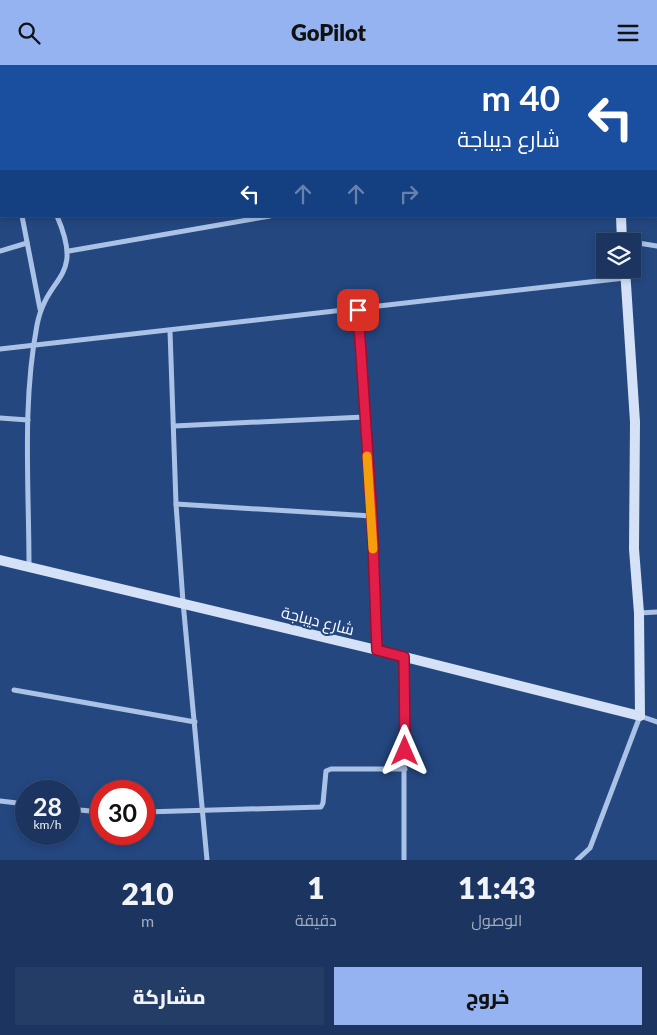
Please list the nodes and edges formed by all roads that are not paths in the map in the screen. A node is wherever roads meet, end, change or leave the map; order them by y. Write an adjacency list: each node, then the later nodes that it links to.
1 (22, 217): 6 (street)
2 (57, 217): 10 (street)
3 (264, 217): 10 (street)
4 (621, 217): 5 (street)
5 (625, 233)
6 (28, 243): 9 (street); 13 (street)
7 (641, 243): 8 (street)
8 (657, 246)
9 (0, 251)
10 (69, 251): 13 (street)
11 (596, 277): 14 (street)
12 (625, 278): 28 (street)
13 (40, 309): 16 (street)
14 (358, 310): 15 (street); 18 (street)
15 (170, 331): 16 (street); 21 (street)
16 (33, 345): 17 (street); 20 (street)
17 (0, 349)
18 (364, 417): 21 (street); 23 (street)
19 (0, 418): 20 (street)
20 (28, 421): 25 (street)
21 (174, 426): 22 (street)
22 (176, 504): 23 (street); 26 (street)
23 (372, 516): 29 (street)
24 (0, 560): 25 (street, شارع ديباجة)
25 (29, 566): 26 (street, شارع ديباجة)
26 (183, 602): 29 (street, شارع ديباجة); 33 (street)
27 (657, 612): 28 (street)
28 (639, 613): 32 (street)
29 (377, 650): 30 (street, شارع ديباجة)
30 (404, 657): 32 (street, شارع ديباجة); 35 (street)
31 (14, 690): 33 (street)
32 (640, 717): 34 (street, شارع ديباجة); 42 (street)
33 (195, 722): 38 (street)
34 (657, 722)
35 (405, 769): 38 (street); 41 (street)
36 (0, 801): 37 (street)
37 (15, 803)
38 (204, 810): 39 (street); 40 (street)
39 (155, 812)
40 (207, 860)
41 (404, 860)
42 (577, 860)

